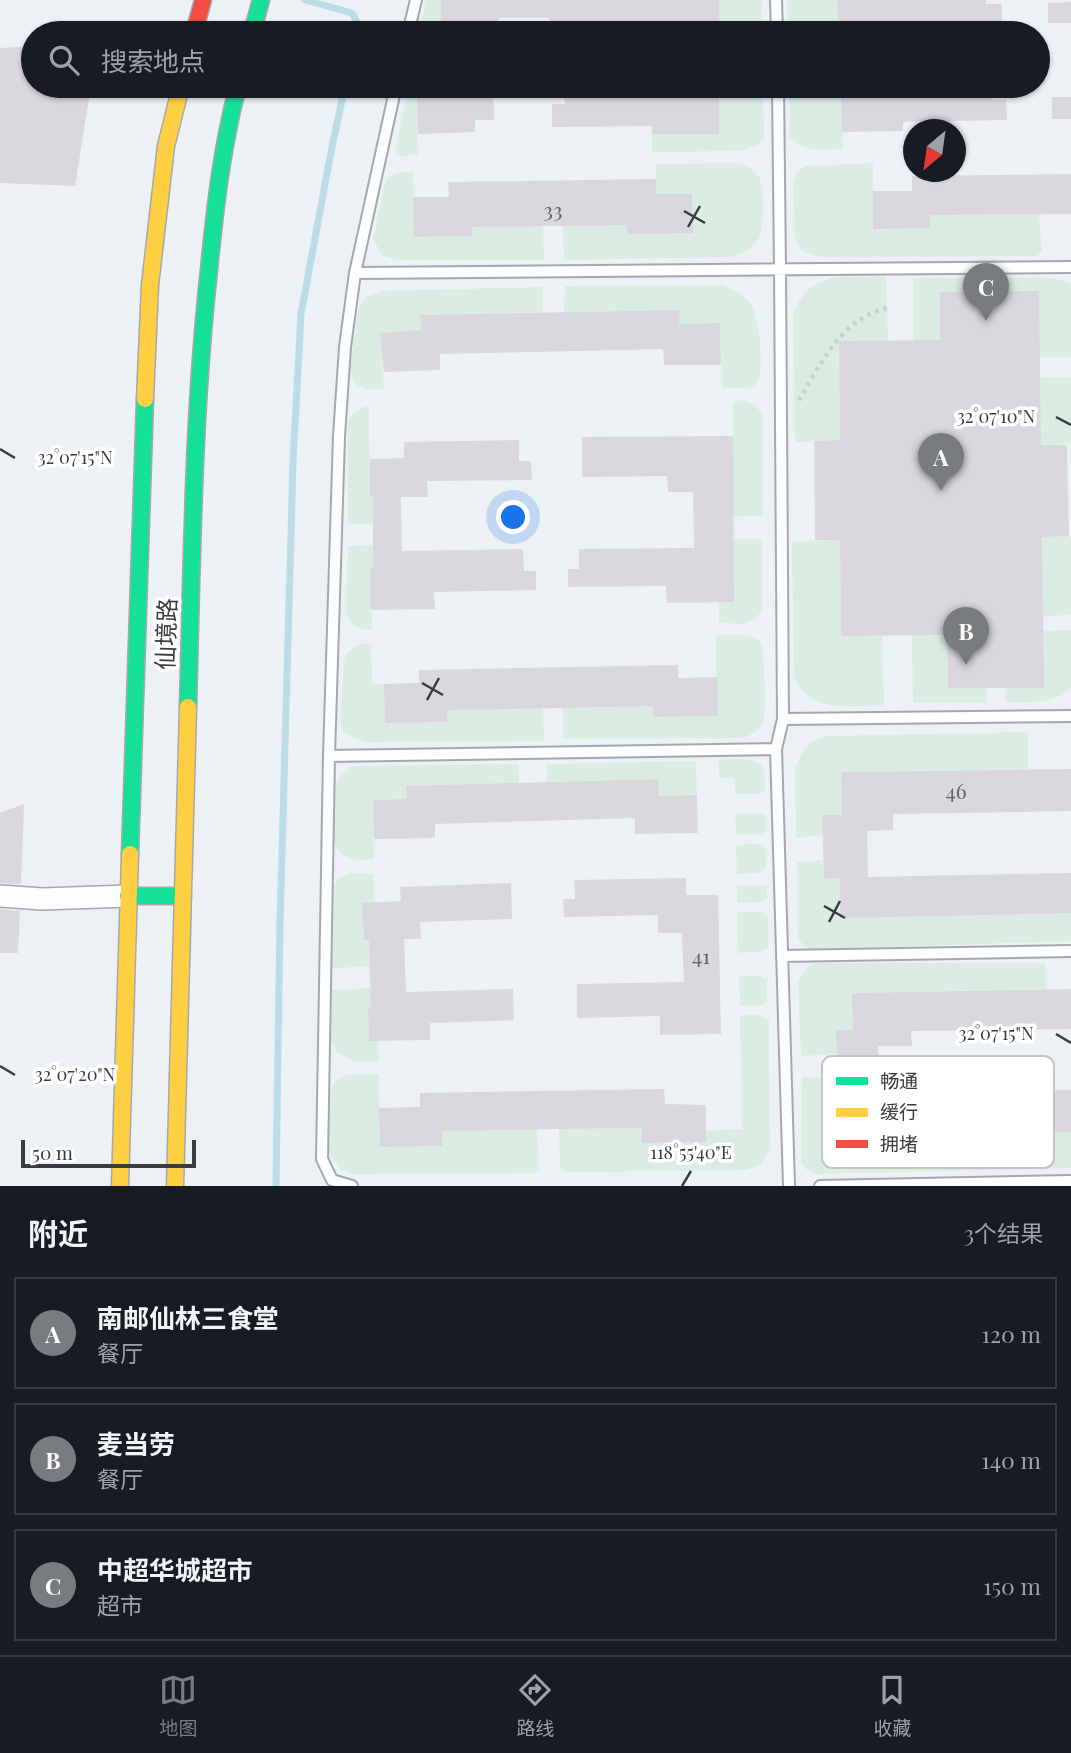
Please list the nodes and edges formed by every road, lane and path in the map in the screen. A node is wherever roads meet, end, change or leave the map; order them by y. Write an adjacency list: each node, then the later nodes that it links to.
1 (203, 0): 5 (main road)
2 (261, 0): 6 (main road)
3 (415, 0): 7 (lane)
4 (776, 0): 8 (lane)
5 (197, 21)
6 (255, 21)
7 (411, 21)
8 (777, 21)
9 (178, 98): 23 (main road, 仙境路)
10 (235, 98): 24 (main road, 仙境路)
11 (393, 98): 15 (lane)
12 (778, 98): 14 (lane)
13 (1071, 267): 14 (lane)
14 (780, 269): 15 (lane); 19 (lane)
15 (355, 273): 21 (lane)
16 (887, 308): 17 (path)
17 (794, 407)
18 (1071, 716): 19 (lane)
19 (783, 719): 20 (lane)
20 (776, 749): 21 (lane); 26 (lane)
21 (329, 756): 30 (lane)
22 (0, 896): 23 (street)
23 (128, 897): 24 (main road); 28 (main road, 仙境路)
24 (183, 897): 29 (main road, 仙境路)
25 (1071, 950): 26 (lane)
26 (782, 956): 31 (lane)
27 (1071, 1181): 32 (lane)
28 (120, 1186)
29 (175, 1186)
30 (352, 1186)
31 (789, 1186)
32 (820, 1186)

